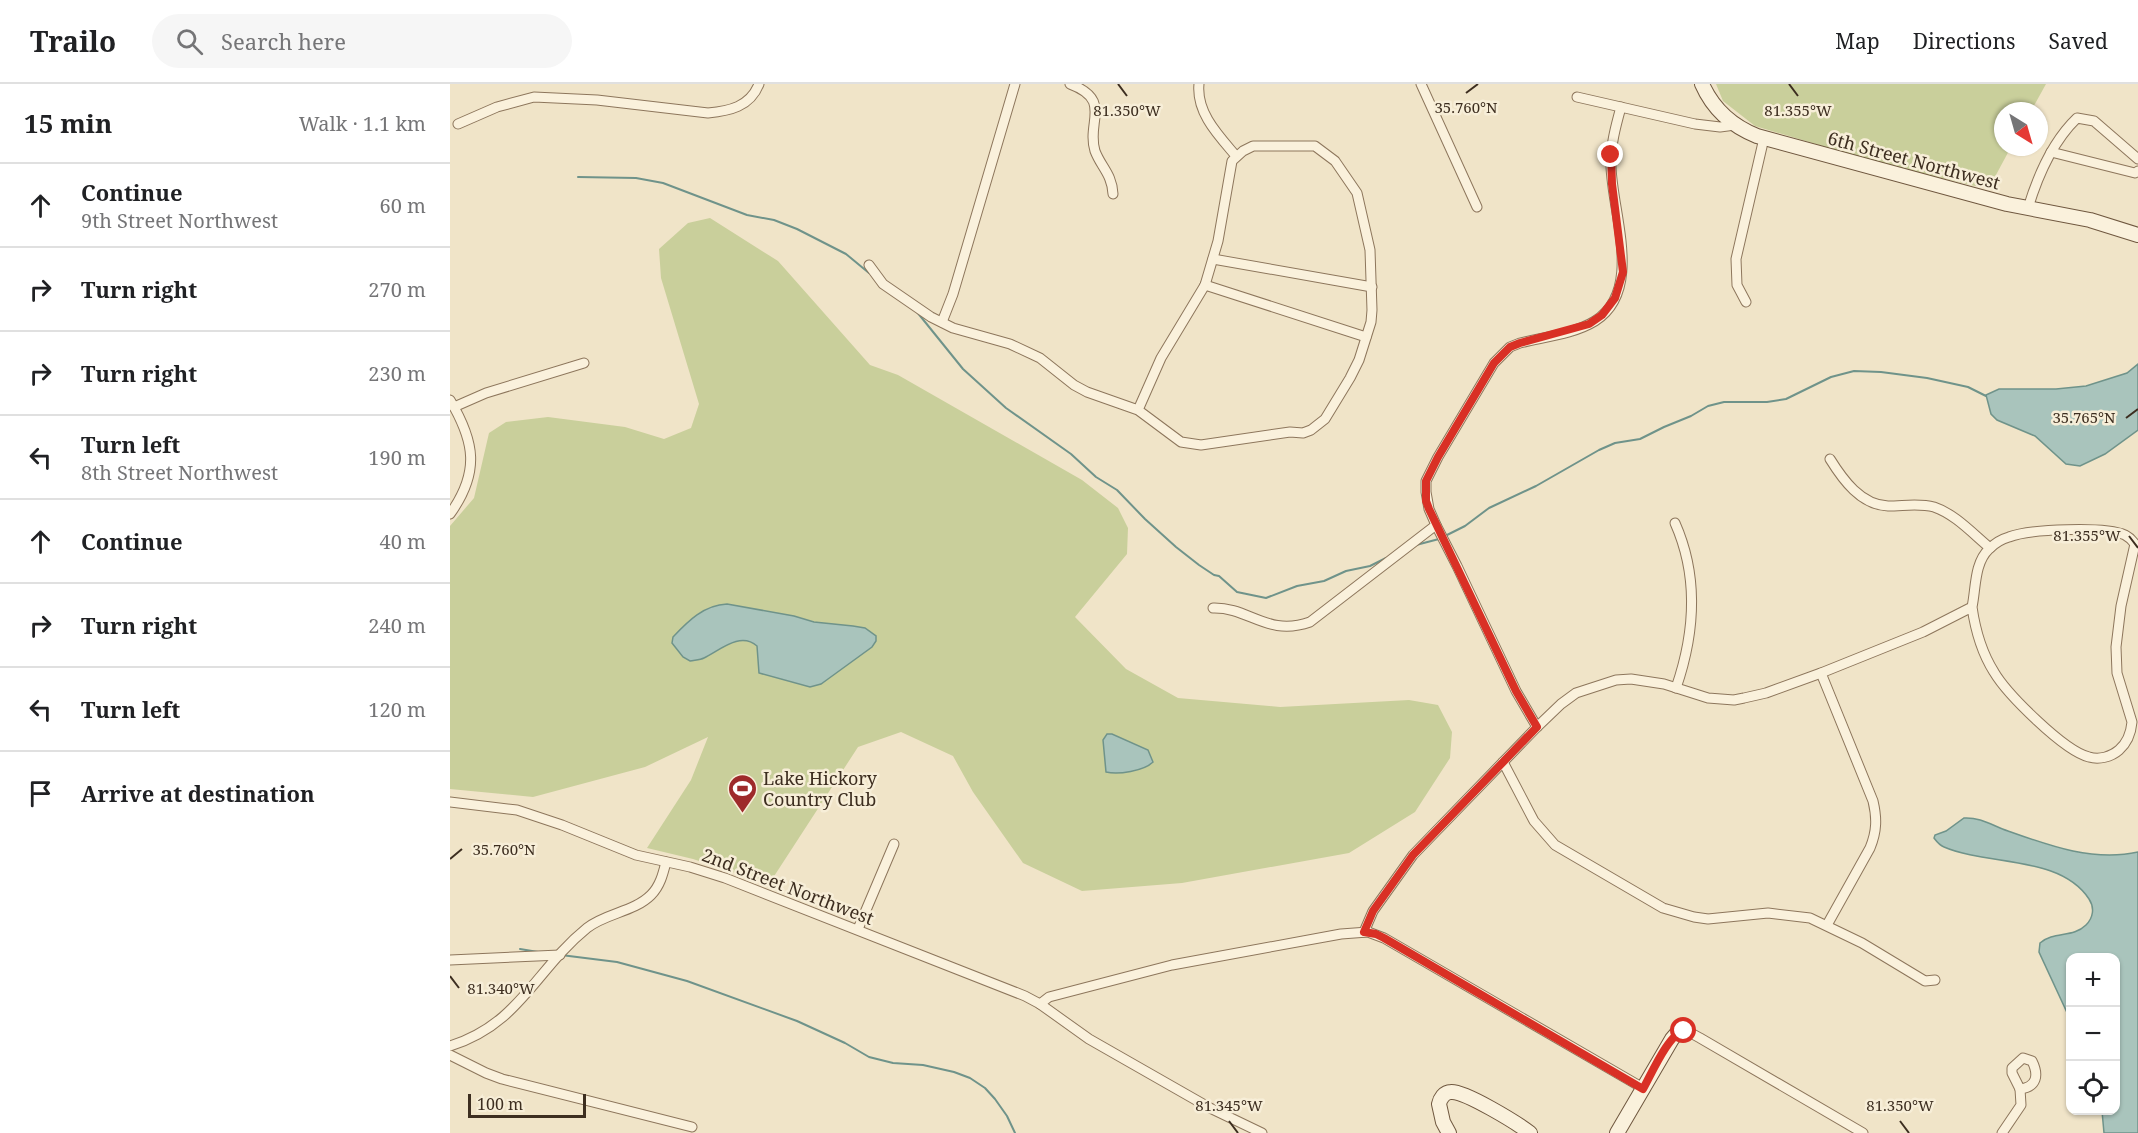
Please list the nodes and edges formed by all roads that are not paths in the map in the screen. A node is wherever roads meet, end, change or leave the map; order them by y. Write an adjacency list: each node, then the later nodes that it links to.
1 (759, 84): 9 (street)
2 (1015, 84): 25 (street)
3 (1070, 84): 16 (street)
4 (1199, 84): 13 (street)
5 (1421, 84): 17 (street)
6 (1702, 84): 10 (street, 6th Street Northwest)
7 (1577, 97): 8 (street)
8 (1621, 107): 10 (street); 33 (street)
9 (458, 124)
10 (1735, 125): 11 (street, 6th Street Northwest)
11 (1764, 138): 18 (street, 6th Street Northwest); 24 (street)
12 (2051, 152): 14 (street); 15 (street); 18 (street)
13 (1236, 156): 20 (street); 23 (street)
14 (2138, 159)
15 (2138, 171)
16 (1113, 194)
17 (1477, 207)
18 (2028, 208): 19 (street, 6th Street Northwest)
19 (2138, 235)
20 (1214, 259): 22 (street); 23 (street)
21 (869, 265): 25 (street)
22 (1205, 285): 26 (street); 29 (street)
23 (1372, 287): 26 (street)
24 (1746, 302)
25 (942, 322): 29 (street)
26 (1366, 337): 29 (street)
27 (584, 363): 28 (street)
28 (452, 403): 31 (street)
29 (1138, 410)
30 (1830, 459): 35 (street)
31 (450, 514)
32 (1676, 523): 39 (street)
33 (1436, 525): 37 (street); 40 (street)
34 (2136, 543): 35 (street); 36 (street)
35 (1990, 548): 36 (street)
36 (1972, 607): 38 (street)
37 (1212, 609)
38 (1821, 673): 39 (street); 45 (street)
39 (1676, 688): 40 (street)
40 (1537, 727): 41 (street)
41 (1503, 762): 45 (street); 47 (street)
42 (450, 801): 44 (street, 2nd Street Northwest)
43 (894, 844): 46 (street)
44 (666, 862): 46 (street, 2nd Street Northwest); 48 (street)
45 (1827, 925): 50 (street)
46 (858, 930): 51 (street, 2nd Street Northwest)
47 (1364, 932): 51 (street); 55 (street)
48 (560, 956): 49 (street); 53 (street)
49 (450, 960)
50 (1935, 980)
51 (1040, 1004): 58 (street, 2nd Street Northwest)
52 (1678, 1032): 55 (street); 62 (street)
53 (450, 1046)
54 (450, 1055): 57 (street)
55 (1643, 1089): 61 (street)
56 (2020, 1089): 63 (street)
57 (692, 1127)
58 (1262, 1133)
59 (1449, 1133): 60 (street)
60 (1530, 1133)
61 (1617, 1133)
62 (1863, 1133)
63 (2002, 1133)

